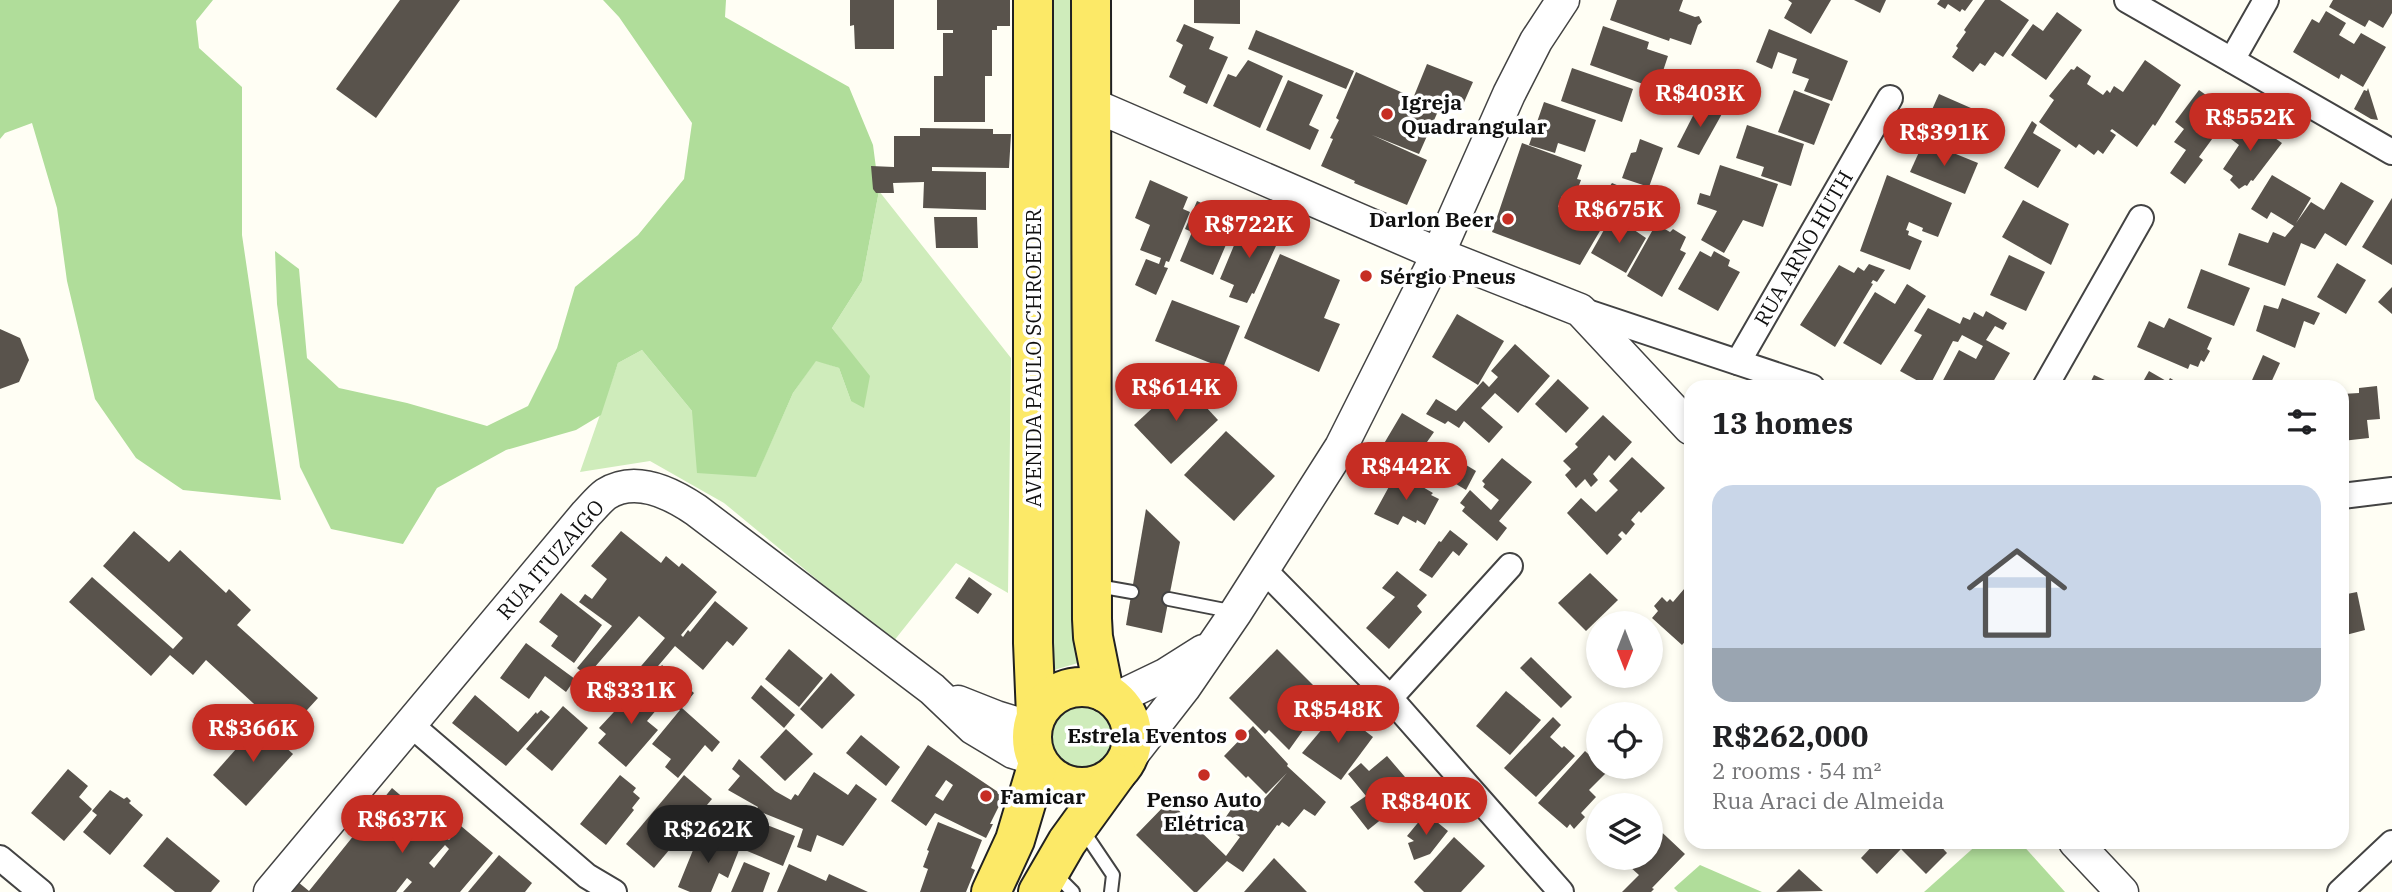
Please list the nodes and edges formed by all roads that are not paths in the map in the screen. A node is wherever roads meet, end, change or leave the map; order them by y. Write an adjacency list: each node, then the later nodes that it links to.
1 (1033, 0): 29 (main road, AVENIDA PAULO SCHROEDER)
2 (1091, 0): 8 (main road)
3 (1563, 0): 11 (street)
4 (2127, 0): 6 (street)
5 (2266, 0): 6 (street)
6 (2232, 60): 9 (street)
7 (1889, 98): 13 (street, RUA ARNO HUTH)
8 (1091, 104): 11 (street); 21 (main road)
9 (2392, 152)
10 (2141, 219): 15 (street)
11 (1438, 254): 12 (street); 20 (street)
12 (1580, 310): 13 (street); 16 (street)
13 (1738, 362): 14 (street)
14 (1791, 380)
15 (2049, 380)
16 (1684, 422)
17 (2392, 490): 18 (street)
18 (2349, 495)
19 (1510, 566): 27 (street)
20 (1263, 569): 24 (street); 27 (street)
21 (1092, 585): 22 (lane); 26 (main road)
22 (1132, 592)
23 (1168, 599): 24 (lane)
24 (1236, 612): 25 (street)
25 (1215, 642): 26 (street); 30 (street)
26 (1110, 696): 29 (main road); 30 (main road)
27 (1390, 698): 41 (street)
28 (410, 724): 29 (street, RUA ITUZAIGO); 37 (street, RUA ITUZAIGO); 38 (street)
29 (1036, 742): 30 (main road); 39 (main road)
30 (1121, 769): 31 (main road)
31 (1078, 825): 35 (main road); 40 (lane)
32 (2392, 843): 43 (street)
33 (2082, 849): 42 (street)
34 (0, 858): 36 (street)
35 (1054, 885)
36 (41, 892)
37 (270, 892)
38 (614, 892)
39 (991, 892)
40 (1111, 892)
41 (1561, 892)
42 (2122, 892)
43 (2340, 892)

